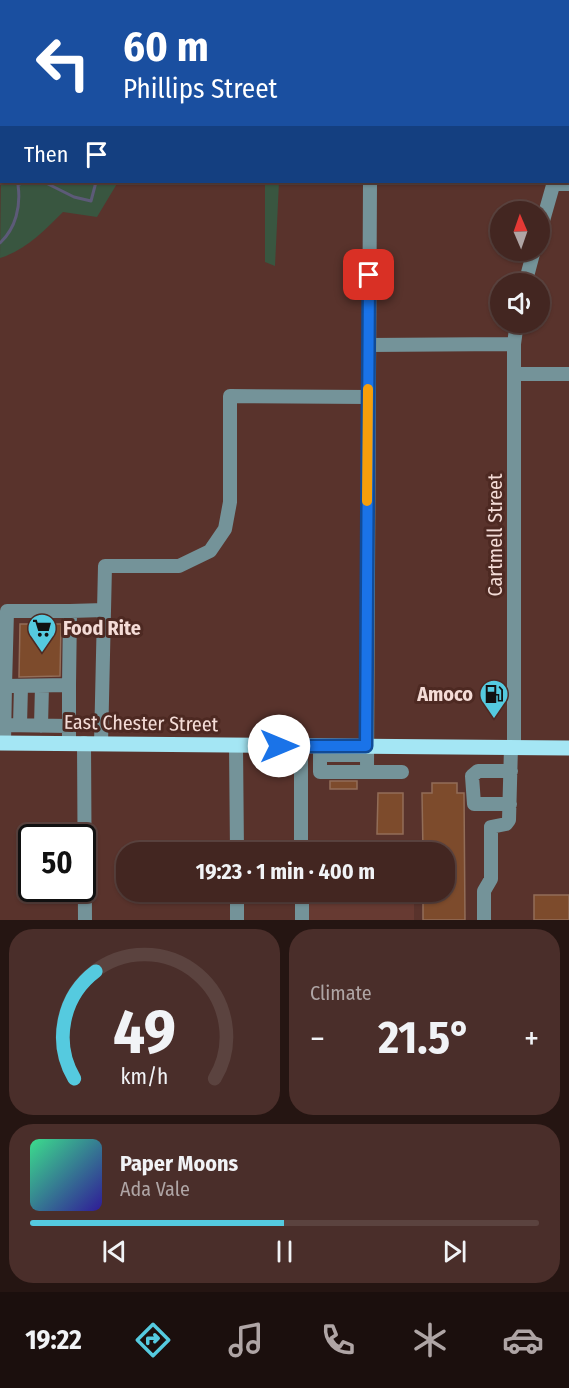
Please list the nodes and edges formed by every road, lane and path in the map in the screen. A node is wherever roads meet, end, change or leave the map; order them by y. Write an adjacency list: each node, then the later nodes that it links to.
1 (369, 183): 7 (street)
2 (554, 183): 3 (street); 4 (street)
3 (569, 184)
4 (549, 201)
5 (516, 333): 6 (street, Cartmell Street)
6 (514, 344): 7 (street); 8 (street, Cartmell Street)
7 (369, 345): 10 (street)
8 (515, 374): 9 (street); 26 (street, Cartmell Street)
9 (569, 374)
10 (368, 397): 12 (street); 29 (street)
11 (70, 610): 12 (street); 13 (street); 14 (street)
12 (104, 610): 23 (street)
13 (69, 685): 16 (street); 20 (street)
14 (5, 686): 15 (street); 17 (street)
15 (21, 686): 16 (street); 18 (street)
16 (42, 686): 19 (street)
17 (4, 725): 18 (street); 21 (street)
18 (20, 725): 19 (street)
19 (41, 726): 20 (street)
20 (69, 726): 22 (street)
21 (2, 743): 22 (main road, East Chester Street)
22 (76, 743): 23 (main road, East Chester Street); 38 (street)
23 (101, 744): 24 (main road, East Chester Street)
24 (236, 745): 25 (main road, East Chester Street); 34 (street)
25 (301, 746): 28 (main road, East Chester Street); 35 (street)
26 (513, 747): 27 (main road, East Chester Street); 29 (main road, East Chester Street); 30 (street, Cartmell Street)
27 (569, 748)
28 (320, 750): 29 (main road, East Chester Street); 31 (street)
29 (366, 750): 31 (street)
30 (511, 771): 33 (street, Cartmell Street); 33 (street)
31 (367, 772): 32 (street)
32 (402, 772)
33 (510, 804): 41 (street)
34 (237, 842)
35 (301, 842)
36 (237, 902): 39 (street)
37 (302, 902): 40 (street)
38 (85, 920)
39 (237, 920)
40 (302, 920)
41 (484, 920)

